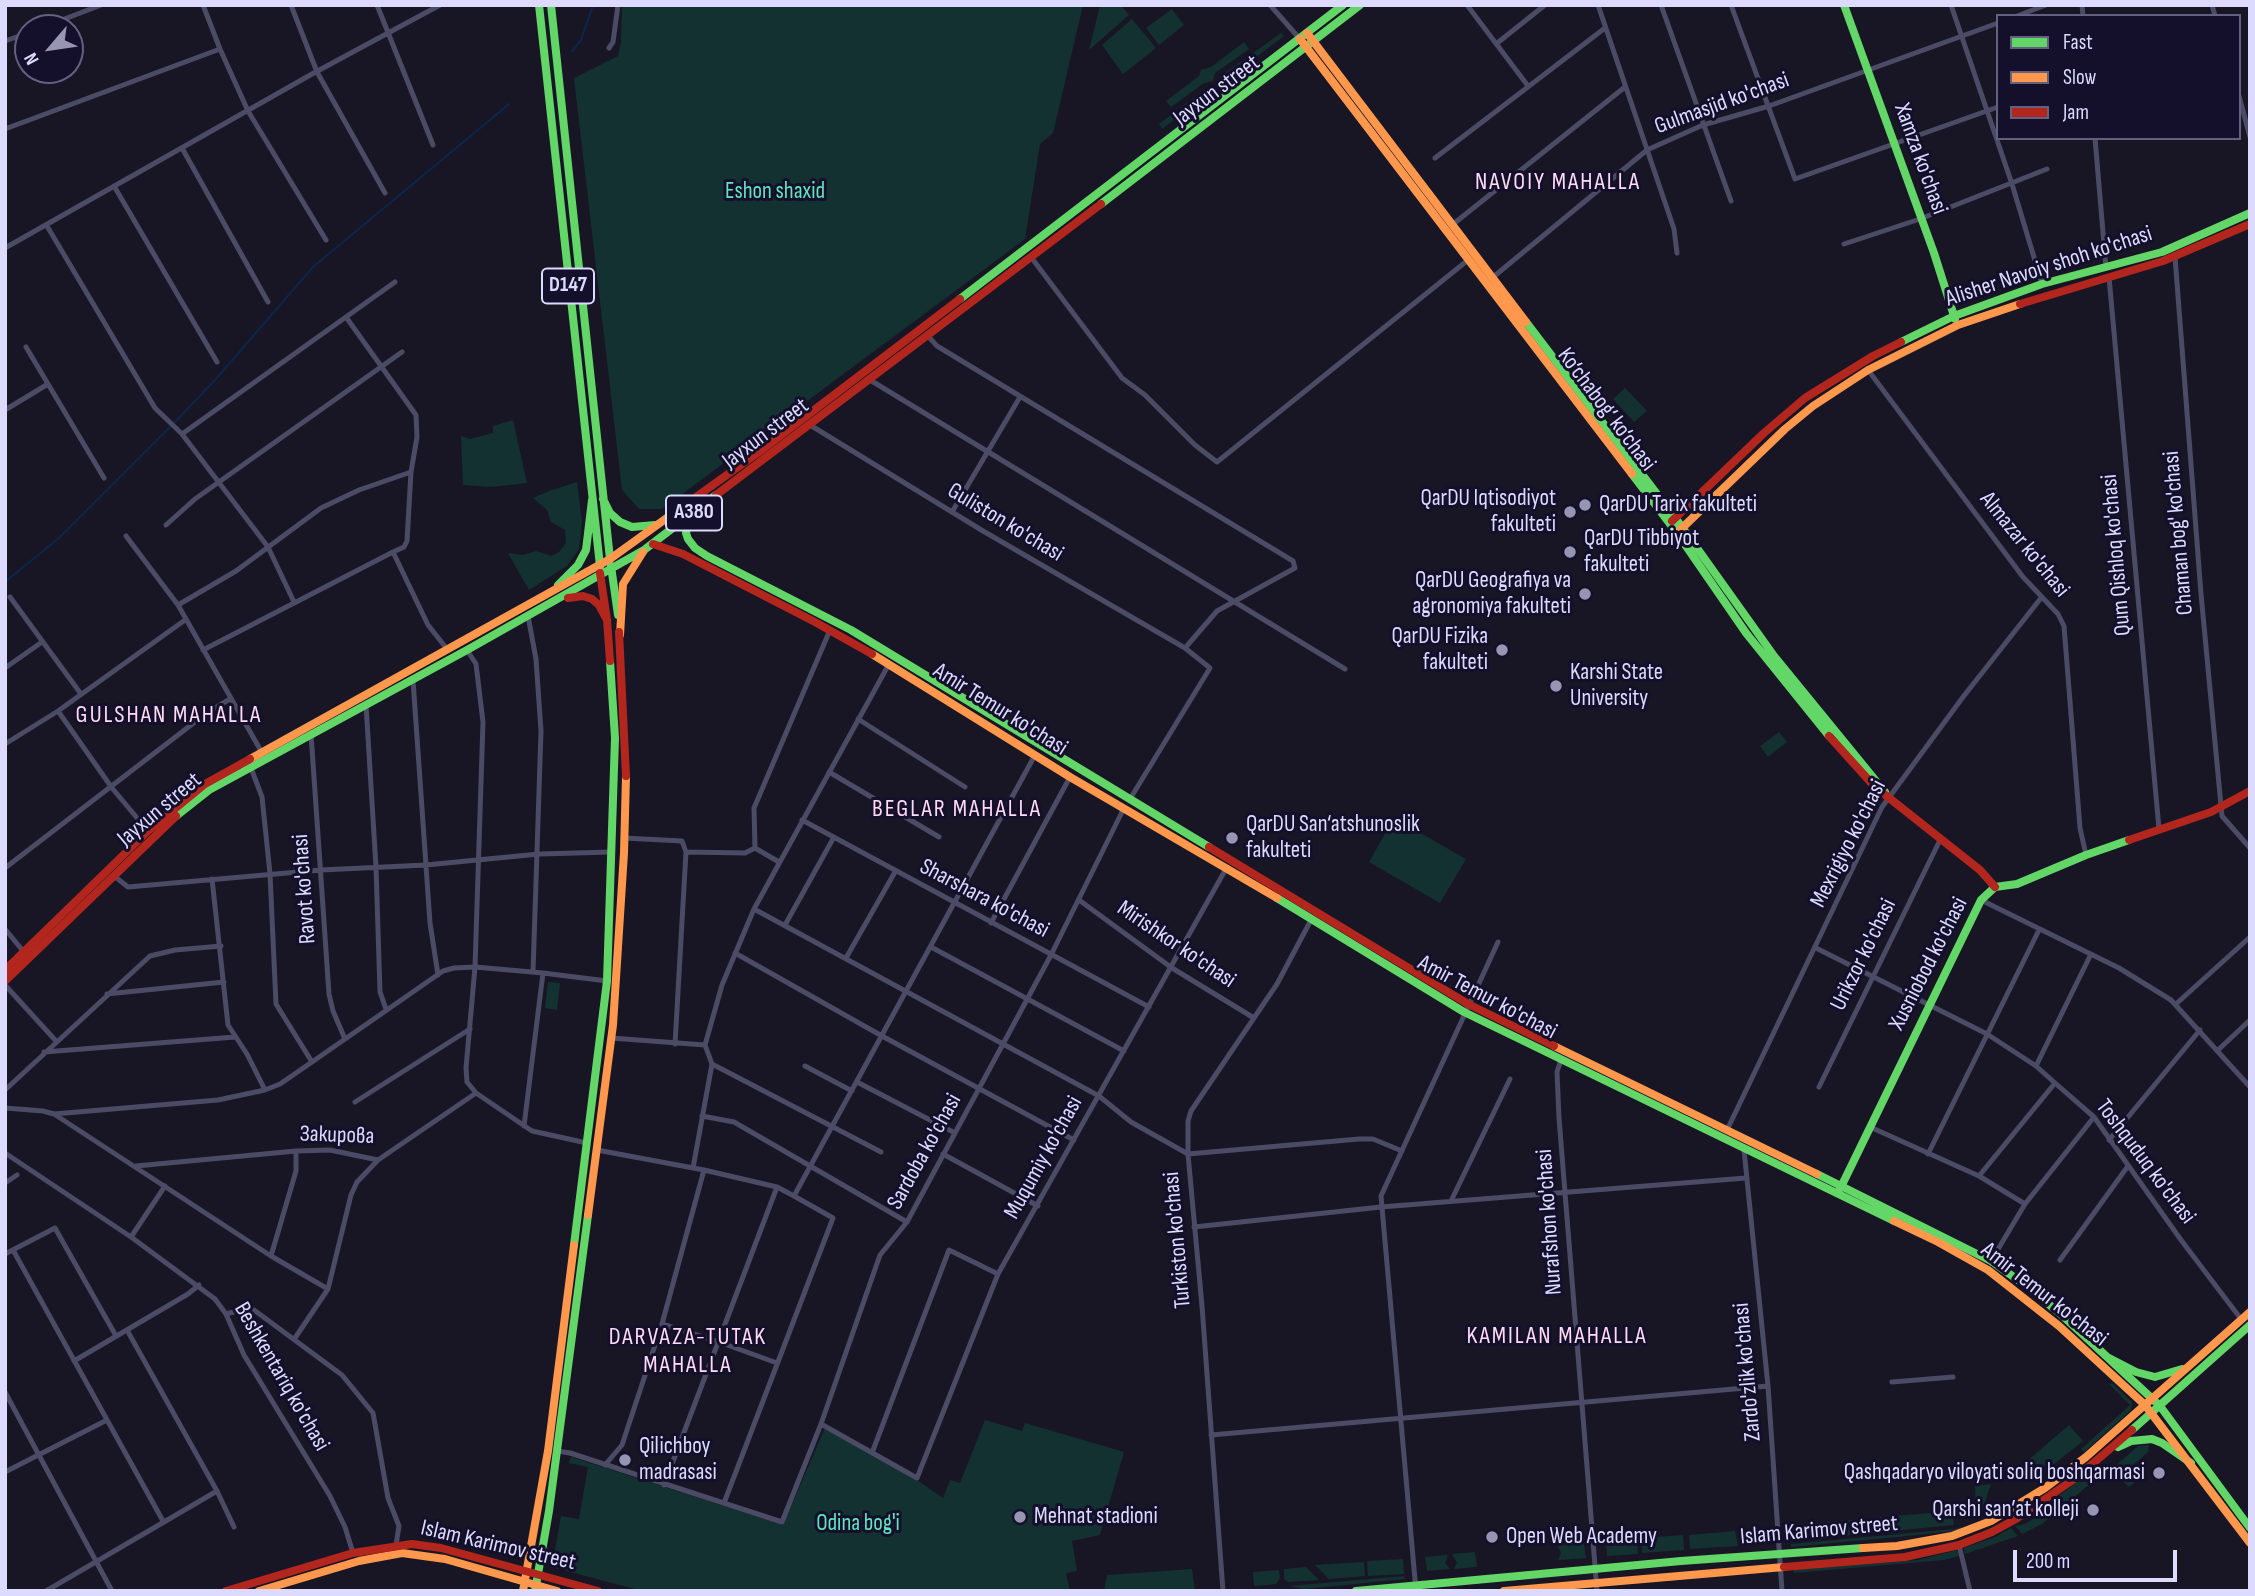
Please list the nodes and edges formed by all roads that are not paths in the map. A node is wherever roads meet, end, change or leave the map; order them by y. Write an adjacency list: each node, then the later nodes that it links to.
1 (101, 5): 20 (street)
2 (203, 5): 30 (street)
3 (291, 5): 32 (street)
4 (377, 5): 24 (street)
5 (440, 5): 24 (street)
6 (539, 5): 103 (main road, D147)
7 (551, 5): 102 (main road, D147)
8 (618, 5): 29 (street)
9 (1270, 5): 25 (street)
10 (1343, 5): 25 (main road, Jayxun street / A380)
11 (1360, 5): 28 (main road, Jayxun street / A380)
12 (1467, 5): 27 (street)
13 (1545, 5): 27 (street)
14 (1598, 5): 23 (street)
15 (1661, 5): 42 (street)
16 (1731, 5): 37 (street)
17 (1844, 5): 31 (main road, Xamza ko'chasi)
18 (1951, 5): 26 (street)
19 (2046, 5): 21 (street)
20 (78, 14)
21 (2022, 14)
22 (1996, 24): 26 (street, Gulmasjid ko'chasi)
23 (1605, 28): 33 (street); 34 (street)
24 (388, 34): 32 (street); 49 (street)
25 (1304, 36): 28 (main road, Ko‘chabog‘ ko‘chasi); 35 (main road, Jayxun street / A380)
26 (1960, 36): 31 (street, Gulmasjid ko'chasi); 41 (street)
27 (1496, 44): 33 (street)
28 (1311, 45): 38 (main road, Jayxun street / A380); 53 (main road, Ko‘chabog‘ ko‘chasi)
29 (609, 48)
30 (220, 49): 40 (street); 43 (street)
31 (1867, 70): 37 (street, Gulmasjid ko'chasi); 48 (main road, Xamza ko'chasi)
32 (317, 72): 40 (street); 57 (street)
33 (1528, 86): 52 (street)
34 (1625, 87): 51 (street); 65 (street)
35 (1222, 98): 38 (main road); 58 (main road, Jayxun street / A380)
36 (2241, 103): 45 (street)
37 (1769, 106): 42 (street, Gulmasjid ko'chasi); 48 (street)
38 (1229, 107): 60 (main road, Jayxun street / A380)
39 (1996, 108): 41 (street)
40 (248, 111): 50 (street); 69 (street)
41 (1987, 111): 44 (street); 48 (street)
42 (1703, 125): 51 (street, Gulmasjid ko'chasi); 59 (street)
43 (5, 129)
44 (1996, 137)
45 (2250, 137)
46 (1997, 140): 55 (street)
47 (2095, 140): 77 (street)
48 (1894, 143): 63 (main road, Xamza ko'chasi)
49 (433, 145)
50 (182, 148): 56 (street); 82 (street)
51 (1647, 150): 73 (street); 79 (street, Gulmasjid ko'chasi)
52 (1435, 158)
53 (1402, 167): 65 (main road, Ko‘chabog‘ ko‘chasi); 76 (main road, Ko‘chabog‘ ko‘chasi)
54 (2047, 169): 55 (street)
55 (2012, 184): 63 (street); 81 (street)
56 (114, 186): 66 (street); 89 (street)
57 (386, 193)
58 (1094, 195): 60 (main road); 70 (main road, Jayxun street / A380)
59 (1731, 201)
60 (1100, 204): 74 (main road, Jayxun street / A380)
61 (2250, 205): 62 (main road)
62 (2247, 214): 77 (main road, Alisher Navoiy shoh ko'chasi)
63 (1920, 219): 71 (street); 83 (main road, Xamza ko'chasi)
64 (2250, 224): 67 (main road, Alisher Navoiy shoh ko'chasi)
65 (1452, 225): 76 (main road, Ko‘chabog‘ ko‘chasi)
66 (47, 226): 72 (street); 97 (street)
67 (2238, 229): 68 (main road); 75 (main road, Alisher Navoiy shoh ko'chasi)
68 (2250, 230)
69 (326, 240)
70 (1031, 243): 74 (main road); 106 (main road, Jayxun street / A380)
71 (1844, 244)
72 (5, 247)
73 (1677, 253)
74 (1035, 254): 76 (street); 86 (main road, Jayxun street / A380)
75 (2175, 257): 78 (main road, Alisher Navoiy shoh ko'chasi); 156 (street, Chaman bog' ko'chasi)
76 (1472, 260): 79 (main road, Ko‘chabog‘ ko‘chasi); 107 (main road, Ko‘chabog‘ ko‘chasi)
77 (2106, 268): 81 (main road, Alisher Navoiy shoh ko'chasi)
78 (2109, 277): 85 (main road, Alisher Navoiy shoh ko'chasi); 159 (street, Qum Qishloq ko'chasi)
79 (1492, 278): 107 (main road, Ko‘chabog‘ ko‘chasi)
80 (395, 282): 84 (street)
81 (2042, 284): 83 (main road, Alisher Navoiy shoh ko'chasi)
82 (268, 302)
83 (1954, 316): 85 (main road, Xamza ko'chasi); 107 (main road, Alisher Navoiy shoh ko'chasi)
84 (346, 317): 90 (street); 97 (street)
85 (1958, 325): 91 (main road, Alisher Navoiy shoh ko'chasi)
86 (928, 336): 92 (main road, Jayxun street / A380); 94 (street)
87 (26, 347): 93 (street)
88 (402, 352): 90 (street)
89 (217, 362)
90 (381, 367): 99 (street); 101 (street)
91 (1868, 370): 109 (main road, Alisher Navoiy shoh ko'chasi); 121 (street, Almazar ko'chasi)
92 (870, 380): 96 (main road, Jayxun street / A380); 98 (street)
93 (48, 384): 95 (street); 100 (street)
94 (1020, 397): 98 (street); 123 (street)
95 (5, 410)
96 (810, 425): 104 (street, Guliston ko'chasi); 105 (main road, Jayxun street / A380)
97 (183, 434): 101 (street)
98 (988, 454): 104 (street); 123 (street)
99 (411, 472): 112 (street); 114 (street)
100 (104, 478)
101 (219, 482): 108 (street); 112 (street)
102 (603, 499): 106 (main road); 115 (main road, D147)
103 (592, 500): 116 (main road, D147); 120 (main road)
104 (952, 512): 131 (street, Guliston ko'chasi)
105 (690, 517): 111 (main road, Jayxun street / A380); 155 (main road, Amir Temur ko'chasi)
106 (670, 518): 115 (main road, Jayxun street / A380)
107 (1672, 522): 109 (main road, Ko‘chabog‘ ko‘chasi)
108 (166, 525)
109 (1679, 530): 154 (main road, Ko‘chabog‘ ko‘chasi)
110 (126, 536): 124 (street)
111 (653, 544): 113 (main road, Jayxun street / A380); 128 (main road, Amir Temur ko'chasi)
112 (268, 547): 122 (street); 124 (street)
113 (644, 550): 117 (main road, Jayxun street / A380); 129 (main road)
114 (393, 552): 122 (street); 132 (street)
115 (610, 559): 116 (main road, Jayxun street / A380); 117 (main road)
116 (600, 566): 118 (main road); 120 (main road, Jayxun street / A380)
117 (611, 569): 118 (main road, Jayxun street / A380); 129 (main road)
118 (600, 576): 120 (main road, Jayxun street / A380); 127 (main road)
119 (10, 597): 130 (street)
120 (550, 598): 125 (main road, Jayxun street / A380); 127 (main road); 132 (main road, Jayxun street / A380)
121 (2041, 598): 154 (street, Mexrigiyo ko'chasi); 170 (street, Almazar ko'chasi)
122 (295, 602): 133 (street)
123 (1232, 602): 131 (street); 137 (street)
124 (178, 605): 126 (street)
125 (528, 616): 134 (main road, Jayxun street / A380); 169 (street)
126 (185, 620): 133 (street); 139 (street)
127 (607, 620): 167 (main road)
128 (830, 630): 135 (main road, Amir Temur ko'chasi); 165 (street)
129 (620, 635): 163 (main road)
130 (42, 642): 136 (street); 139 (street)
131 (1185, 648): 155 (street, Guliston ko'chasi)
132 (447, 649): 146 (main road, Jayxun street / A380)
133 (203, 650): 140 (street)
134 (467, 650): 138 (main road, Jayxun street / A380); 171 (street)
135 (889, 664): 143 (street); 147 (main road, Amir Temur ko'chasi)
136 (5, 668)
137 (1345, 669)
138 (413, 680): 141 (main road, Jayxun street / A380); 173 (street)
139 (81, 694): 142 (street)
140 (230, 699): 146 (street); 152 (street)
141 (366, 705): 144 (main road, Jayxun street / A380); 174 (street)
142 (58, 711): 145 (street); 152 (street)
143 (858, 719): 149 (street); 151 (street)
144 (312, 734): 148 (main road, Jayxun street / A380); 177 (street, Ravot ko'chasi)
145 (5, 744)
146 (261, 751): 160 (main road, Jayxun street / A380)
147 (1035, 755): 150 (main road, Amir Temur ko'chasi); 185 (street)
148 (251, 768): 179 (street); 180 (main road, Jayxun street / A380)
149 (829, 772): 158 (street); 161 (street)
150 (1070, 777): 157 (main road, Amir Temur ko'chasi); 188 (street)
151 (965, 787)
152 (112, 788): 160 (street); 176 (street)
153 (2250, 792): 156 (main road, Xusniobod ko'chasi)
154 (1889, 797): 164 (main road, Ko‘chabog‘ ko‘chasi); 196 (street, Mexrigiyo ko'chasi)
155 (1130, 799): 157 (main road); 218 (main road, Amir Temur ko'chasi)
156 (2221, 807): 159 (main road, Xusniobod ko'chasi); 166 (street)
157 (1124, 808): 175 (main road, Amir Temur ko'chasi); 183 (street, Sardoba ko'chasi)
158 (802, 820): 162 (street, Sharshara ko'chasi); 172 (street)
159 (2159, 829): 170 (main road, Xusniobod ko'chasi)
160 (148, 831): 197 (main road, Jayxun street / A380)
161 (939, 836)
162 (834, 837): 178 (street, Sharshara ko'chasi); 189 (street)
163 (624, 838): 168 (street); 220 (main road)
164 (1941, 838): 182 (main road, Ko‘chabog‘ ko‘chasi); 208 (street, Urikzor ko'chasi)
165 (755, 848): 168 (street); 172 (street)
166 (2250, 848)
167 (612, 852): 169 (street); 209 (main road)
168 (686, 852): 231 (street)
169 (538, 853): 171 (street); 205 (street)
170 (2086, 855): 182 (main road, Xusniobod ko'chasi)
171 (479, 858): 173 (street); 202 (street)
172 (779, 862): 186 (street)
173 (426, 865): 174 (street); 207 (street)
174 (376, 867): 177 (street); 219 (street)
175 (1227, 867): 187 (main road, Amir Temur ko'chasi); 203 (street, Muqumiy ko'chasi)
176 (5, 868)
177 (321, 870): 179 (street); 229 (street, Ravot ko'chasi)
178 (895, 872): 185 (street, Sharshara ko'chasi); 201 (street)
179 (270, 874): 181 (street); 238 (street)
180 (114, 876): 181 (street); 211 (main road, Jayxun street / A380)
181 (212, 879): 194 (street)
182 (1995, 887): 184 (main road, Xusniobod ko'chasi)
183 (1079, 900): 200 (street, Sardoba ko'chasi); 203 (street, Mirishkor ko'chasi)
184 (1982, 900): 191 (street); 215 (main road, Xusniobod ko'chasi)
185 (953, 903): 188 (street, Sharshara ko'chasi); 195 (street)
186 (754, 909): 189 (street); 198 (street)
187 (1311, 920): 218 (main road, Amir Temur ko'chasi); 221 (street, Turkiston ko'chasi)
188 (991, 923): 200 (street, Sharshara ko'chasi)
189 (785, 925): 201 (street)
190 (5, 929): 197 (street)
191 (2039, 930): 199 (street); 225 (street)
192 (2250, 937): 216 (street)
193 (1498, 942): 218 (street)
194 (221, 946): 210 (street); 213 (street)
195 (931, 947): 212 (street); 214 (street)
196 (1816, 948): 208 (street, Toshquduq ko'chasi); 261 (street, Mexrigiyo ko'chasi)
197 (24, 952): 204 (main road, Jayxun street / A380)
198 (735, 953): 226 (street); 233 (street)
199 (2091, 954): 216 (street); 241 (street)
200 (1051, 955): 214 (street, Sardoba ko'chasi); 217 (street, Sharshara ko'chasi)
201 (846, 958): 212 (street)
202 (475, 967): 205 (street); 207 (street); 223 (street)
203 (1172, 968): 217 (street, Muqumiy ko'chasi); 221 (street, Mirishkor ko'chasi)
204 (5, 970)
205 (533, 972): 206 (street)
206 (543, 973): 209 (street); 258 (street)
207 (438, 975): 219 (street)
208 (1873, 977): 215 (street, Toshquduq ko'chasi); 245 (street, Urikzor ko'chasi)
209 (607, 981): 220 (main road)
210 (224, 982): 213 (street); 227 (street)
211 (5, 983): 230 (street)
212 (907, 992): 226 (street); 232 (street)
213 (107, 994): 230 (street)
214 (1027, 1000): 232 (street, Sardoba ko'chasi); 234 (street)
215 (1928, 1004): 225 (street, Toshquduq ko'chasi); 260 (main road, Xusniobod ko'chasi)
216 (2176, 1004): 224 (street)
217 (1149, 1007): 234 (street, Muqumiy ko'chasi)
218 (1466, 1008): 237 (main road, Amir Temur ko'chasi); 261 (main road, Amir Temur ko'chasi); 269 (street)
219 (386, 1010): 229 (street)
220 (609, 1010): 228 (main road); 265 (main road)
221 (1254, 1018): 273 (street, Turkiston ko'chasi)
222 (2250, 1020): 235 (street)
223 (470, 1029): 251 (street); 253 (street)
224 (2200, 1030): 235 (street); 264 (street)
225 (1987, 1034): 241 (street, Toshquduq ko'chasi); 274 (street)
226 (882, 1036): 243 (street); 247 (street)
227 (234, 1037): 236 (street); 249 (street)
228 (611, 1038): 231 (street); 266 (main road)
229 (345, 1039): 238 (street)
230 (56, 1041): 236 (street)
231 (675, 1044): 233 (street)
232 (1004, 1044): 247 (street, Sardoba ko'chasi); 252 (street)
233 (705, 1045): 239 (street)
234 (1124, 1051): 252 (street, Muqumiy ko'chasi)
235 (2217, 1051): 246 (street)
236 (44, 1052): 248 (street)
237 (1560, 1060): 267 (main road, Amir Temur ko'chasi); 287 (street, Nurafshon ko'chasi)
238 (312, 1062): 249 (street)
239 (712, 1064): 256 (street); 259 (street)
240 (805, 1066): 250 (street)
241 (2036, 1066): 244 (street, Toshquduq ko'chasi)
242 (1510, 1079): 290 (street)
243 (857, 1083): 250 (street); 262 (street)
244 (2056, 1083): 257 (street, Toshquduq ko'chasi); 282 (street)
245 (1819, 1087)
246 (2250, 1087)
247 (980, 1089): 262 (street, Sardoba ko'chasi); 263 (street)
248 (5, 1090)
249 (265, 1090): 255 (street)
250 (852, 1091): 259 (street)
251 (476, 1093): 258 (street); 275 (street, Закирова)
252 (1099, 1096): 263 (street, Muqumiy ko'chasi); 273 (street)
253 (355, 1102)
254 (5, 1108): 255 (street)
255 (54, 1114): 278 (street)
256 (702, 1116): 276 (street); 279 (street)
257 (2094, 1117): 264 (street, Toshquduq ko'chasi); 291 (street)
258 (524, 1126): 265 (street)
259 (834, 1126): 270 (street); 276 (street)
260 (1870, 1127): 274 (street); 288 (main road, Xusniobod ko'chasi)
261 (1727, 1130): 288 (main road, Amir Temur ko'chasi)
262 (955, 1133): 272 (street, Sardoba ko'chasi)
263 (1074, 1140): 292 (street, Muqumiy ko'chasi)
264 (2109, 1140): 277 (street, Toshquduq ko'chasi)
265 (587, 1143): 317 (main road)
266 (597, 1150): 279 (street); 317 (main road)
267 (1744, 1150): 283 (street, Zardo'zlik ko'chasi); 288 (main road, Amir Temur ko'chasi)
268 (296, 1151): 275 (street, Закирова); 278 (street, Закирова); 299 (street)
269 (1402, 1151): 273 (street); 293 (street)
270 (881, 1152)
271 (5, 1153): 296 (street, Beshkentariq ko'chasi)
272 (943, 1154): 292 (street); 294 (street, Sardoba ko'chasi)
273 (1188, 1154): 295 (street, Turkiston ko'chasi)
274 (1928, 1154): 282 (street)
275 (378, 1160): 304 (street)
276 (810, 1166): 289 (street); 294 (street)
277 (2128, 1166): 300 (street); 307 (street, Toshquduq ko'chasi)
278 (136, 1167): 285 (street)
279 (693, 1168): 280 (street)
280 (704, 1170): 286 (street); 308 (street)
281 (17, 1175): 284 (street)
282 (1979, 1177): 291 (street)
283 (1746, 1178): 287 (street); 321 (street, Zardo'zlik ko'chasi)
284 (5, 1183)
285 (165, 1186): 296 (street); 299 (street)
286 (777, 1188): 289 (street); 313 (street)
287 (1565, 1191): 290 (street); 324 (street, Nurafshon ko'chasi)
288 (1839, 1191): 301 (main road, Amir Temur ko'chasi); 323 (main road, Amir Temur ko'chasi)
289 (794, 1196): 316 (street)
290 (1451, 1201): 293 (street)
291 (2025, 1204): 301 (street)
292 (1038, 1206): 302 (street, Muqumiy ko'chasi)
293 (1381, 1207): 295 (street); 327 (street)
294 (907, 1222): 329 (street, Sardoba ko'chasi)
295 (1195, 1227): 330 (street, Turkiston ko'chasi)
296 (131, 1237): 303 (street, Beshkentariq ko'chasi)
297 (13, 1250): 298 (street); 311 (street); 315 (street)
298 (5, 1254)
299 (271, 1256): 304 (street)
300 (2060, 1260)
301 (1991, 1261): 314 (main road, Amir Temur ko'chasi)
302 (998, 1274): 332 (street); 332 (street, Muqumiy ko'chasi)
303 (199, 1285): 306 (street, Beshkentariq ko'chasi); 310 (street)
304 (328, 1289): 312 (street)
305 (2250, 1312): 307 (main road, Islam Karimov street)
306 (226, 1314): 312 (street); 347 (street, Beshkentariq ko'chasi)
307 (2241, 1319): 318 (main road, Islam Karimov street)
308 (662, 1324): 313 (street); 336 (street)
309 (2250, 1325): 325 (main road, Islam Karimov street)
310 (127, 1330): 311 (street); 339 (street)
311 (116, 1336): 315 (street)
312 (295, 1338): 345 (street)
313 (719, 1342): 316 (street); 338 (street)
314 (2109, 1358): 318 (main road); 323 (main road, Amir Temur ko'chasi)
315 (74, 1361): 328 (street)
316 (777, 1363): 340 (street)
317 (564, 1365): 331 (main road); 352 (main road)
318 (2190, 1365): 323 (main road, Islam Karimov street)
319 (1953, 1377): 320 (street)
320 (1892, 1382)
321 (1768, 1386): 324 (street); 348 (street, Zardo'zlik ko'chasi)
322 (5, 1392): 334 (street)
323 (2149, 1402): 325 (main road, Amir Temur ko'chasi); 326 (main road, Amir Temur ko'chasi); 348 (main road, Islam Karimov street)
324 (1581, 1403): 327 (street); 351 (street, Nurafshon ko'chasi)
325 (2160, 1406): 326 (main road, Islam Karimov street); 343 (main road, Amir Temur ko'chasi)
326 (2153, 1413): 333 (main road, Islam Karimov street); 335 (main road, Amir Temur ko'chasi)
327 (1401, 1418): 330 (street); 357 (street)
328 (107, 1420): 334 (street); 341 (street)
329 (821, 1424): 332 (street); 340 (street, Sardoba ko'chasi)
330 (1211, 1435): 364 (street, Turkiston ko'chasi)
331 (557, 1451): 336 (street); 353 (main road)
332 (872, 1452)
333 (2104, 1455): 335 (main road); 346 (main road, Islam Karimov street)
334 (39, 1456): 337 (street); 349 (street)
335 (2191, 1463): 344 (main road, Amir Temur ko'chasi)
336 (605, 1465): 338 (street)
337 (5, 1472)
338 (664, 1485): 340 (street)
339 (217, 1491): 341 (street); 342 (street)
340 (724, 1503)
341 (163, 1521): 349 (street)
342 (234, 1527)
343 (2250, 1528)
344 (2250, 1542)
345 (396, 1545): 347 (main road, Islam Karimov street); 352 (main road, Islam Karimov street)
346 (1959, 1545): 350 (main road, Islam Karimov street); 368 (street)
347 (353, 1553): 360 (main road, Islam Karimov street)
348 (1779, 1555): 350 (street, Zardo'zlik ko'chasi); 351 (main road, Islam Karimov street)
349 (95, 1561): 358 (street); 359 (street)
350 (1780, 1567): 355 (main road, Islam Karimov street); 367 (street, Zardo'zlik ko'chasi)
351 (1596, 1569): 355 (street, Nurafshon ko'chasi); 357 (main road, Islam Karimov street)
352 (526, 1571): 353 (main road, Islam Karimov street); 354 (main road)
353 (537, 1574): 356 (main road); 363 (main road, Islam Karimov street)
354 (524, 1586): 356 (main road, Islam Karimov street); 361 (main road, Islam Karimov street)
355 (1597, 1587): 366 (main road, Islam Karimov street)
356 (536, 1588): 362 (main road, Islam Karimov street)
357 (1416, 1588): 365 (main road, Islam Karimov street)
358 (46, 1591)
359 (112, 1591)
360 (226, 1591)
361 (259, 1591)
362 (556, 1591)
363 (598, 1591)
364 (1223, 1591)
365 (1356, 1591)
366 (1503, 1591)
367 (1782, 1591)
368 (1970, 1591)

